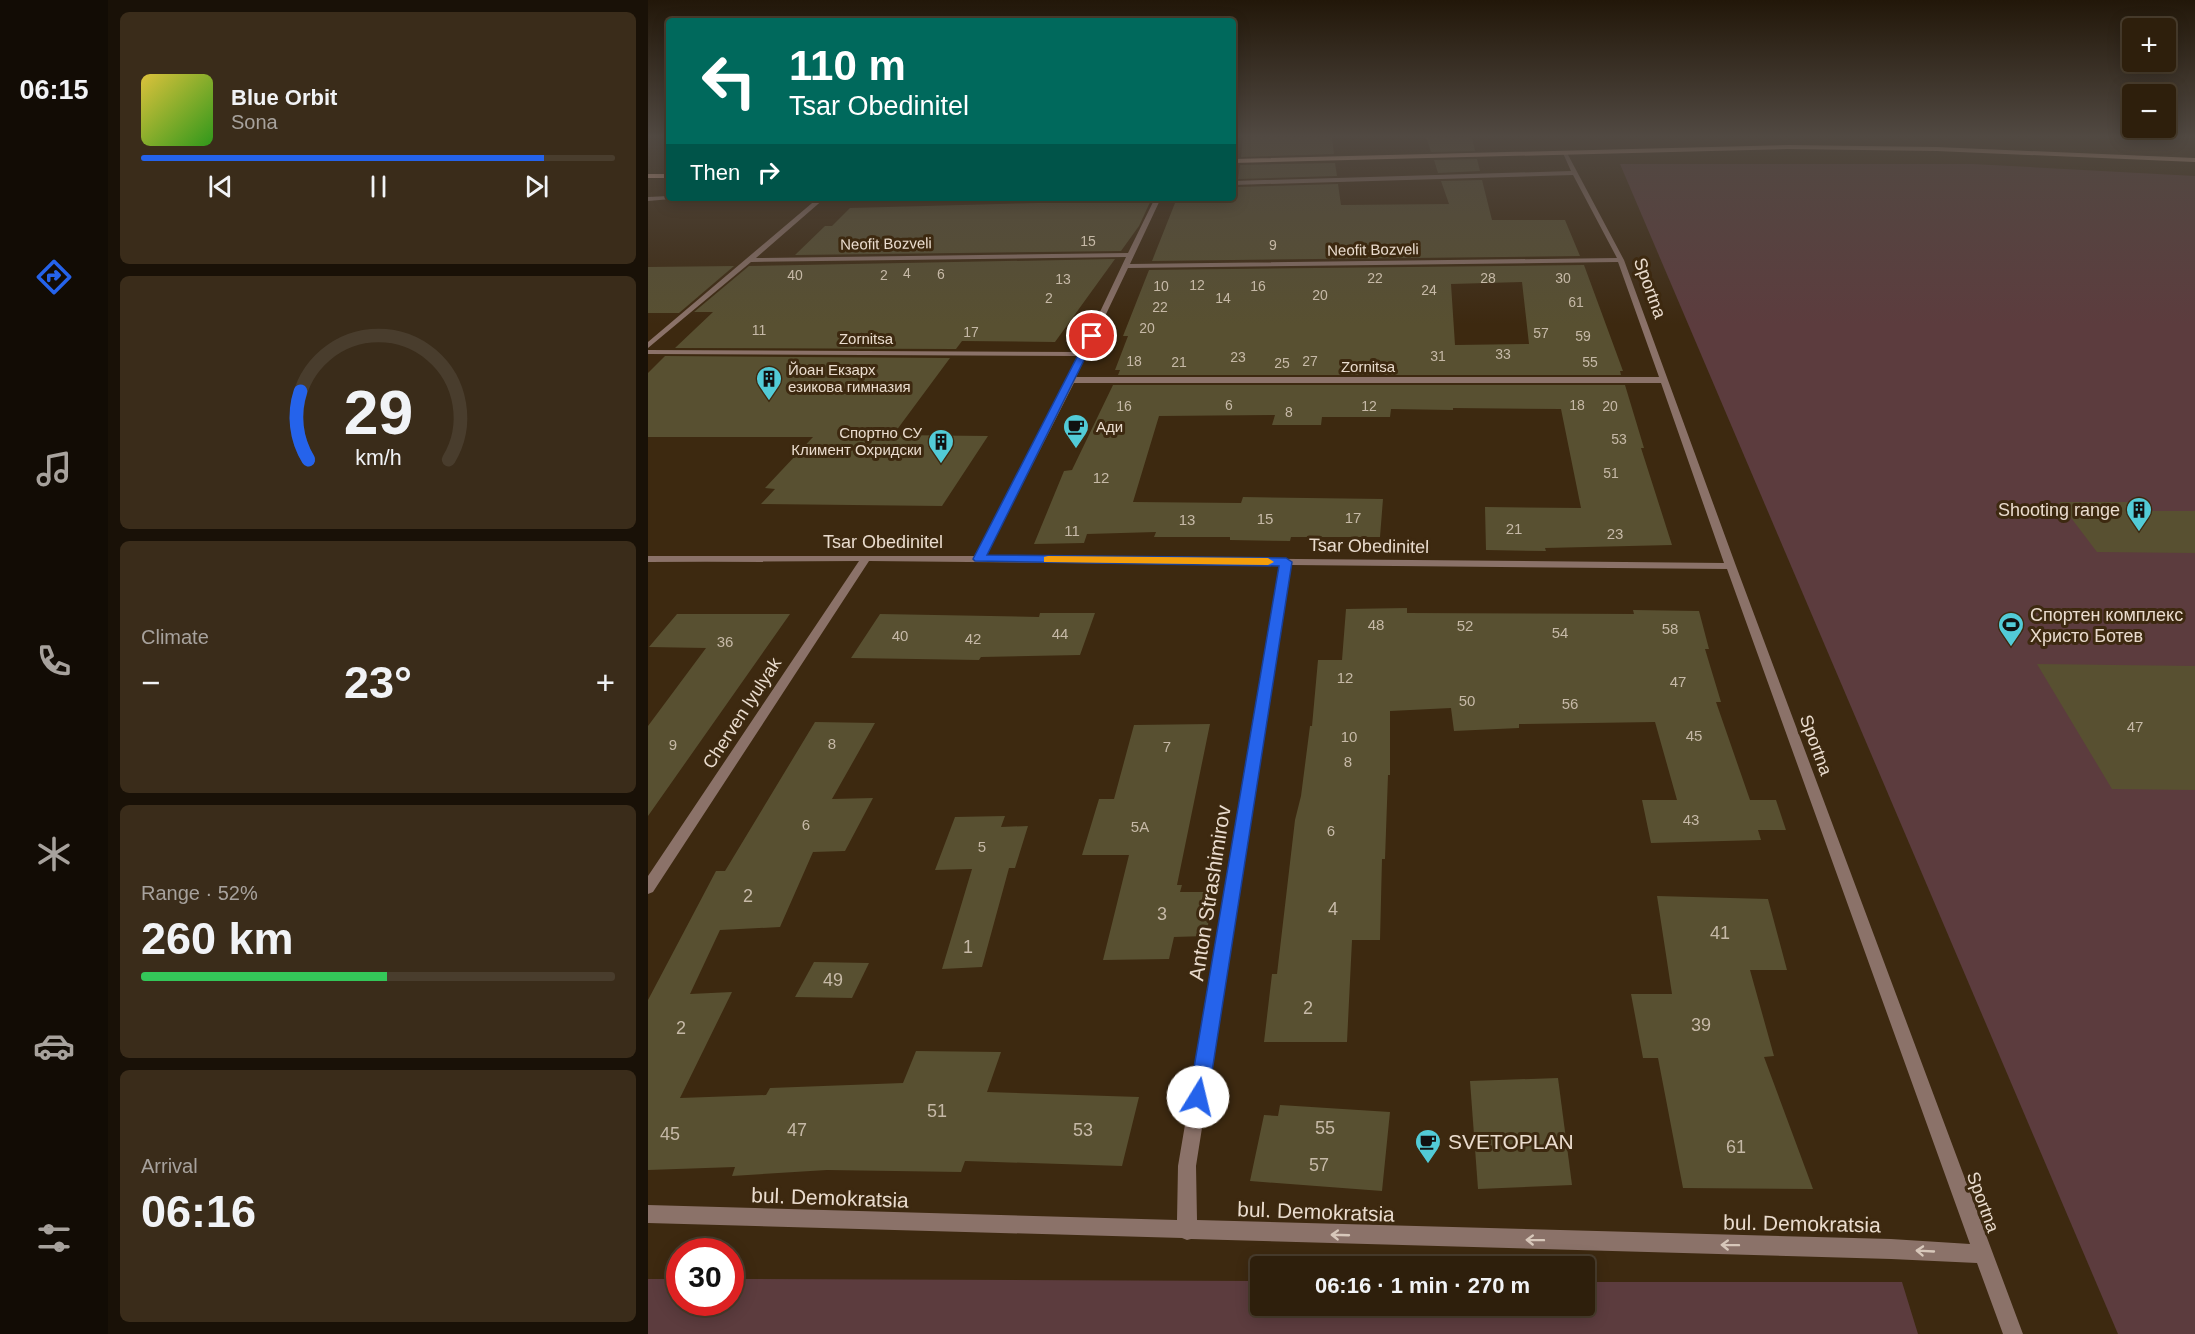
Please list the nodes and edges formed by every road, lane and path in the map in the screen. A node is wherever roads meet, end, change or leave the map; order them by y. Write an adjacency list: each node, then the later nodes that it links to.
1 (1590, 199): 6 (street, Sportna)
2 (818, 201): 5 (street)
3 (1157, 201): 4 (street)
4 (1131, 255): 5 (street, Neofit Bozveli); 7 (street)
5 (749, 260): 8 (street)
6 (1621, 260): 7 (street, Neofit Bozveli); 12 (street, Sportna)
7 (1125, 266): 10 (street)
8 (648, 346)
9 (648, 352): 10 (street, Zornitsa)
10 (1083, 354): 11 (street)
11 (1071, 380): 12 (street, Zornitsa); 15 (street)
12 (1665, 380): 17 (street, Sportna)
13 (866, 558): 14 (street, Tsar Obedinitel); 15 (street, Tsar Obedinitel); 18 (street, Cherven lyulyak)
14 (648, 559)
15 (979, 559): 16 (street, Tsar Obedinitel)
16 (1286, 562): 17 (street, Tsar Obedinitel); 20 (street, Anton Strashimirov)
17 (1731, 566): 21 (street, Sportna)
18 (648, 888)
19 (648, 1214): 20 (street, bul. Demokratsia)
20 (1187, 1231): 21 (street, bul. Demokratsia, one-way to 20)
21 (1983, 1254): 22 (street, Sportna)
22 (2013, 1334)

